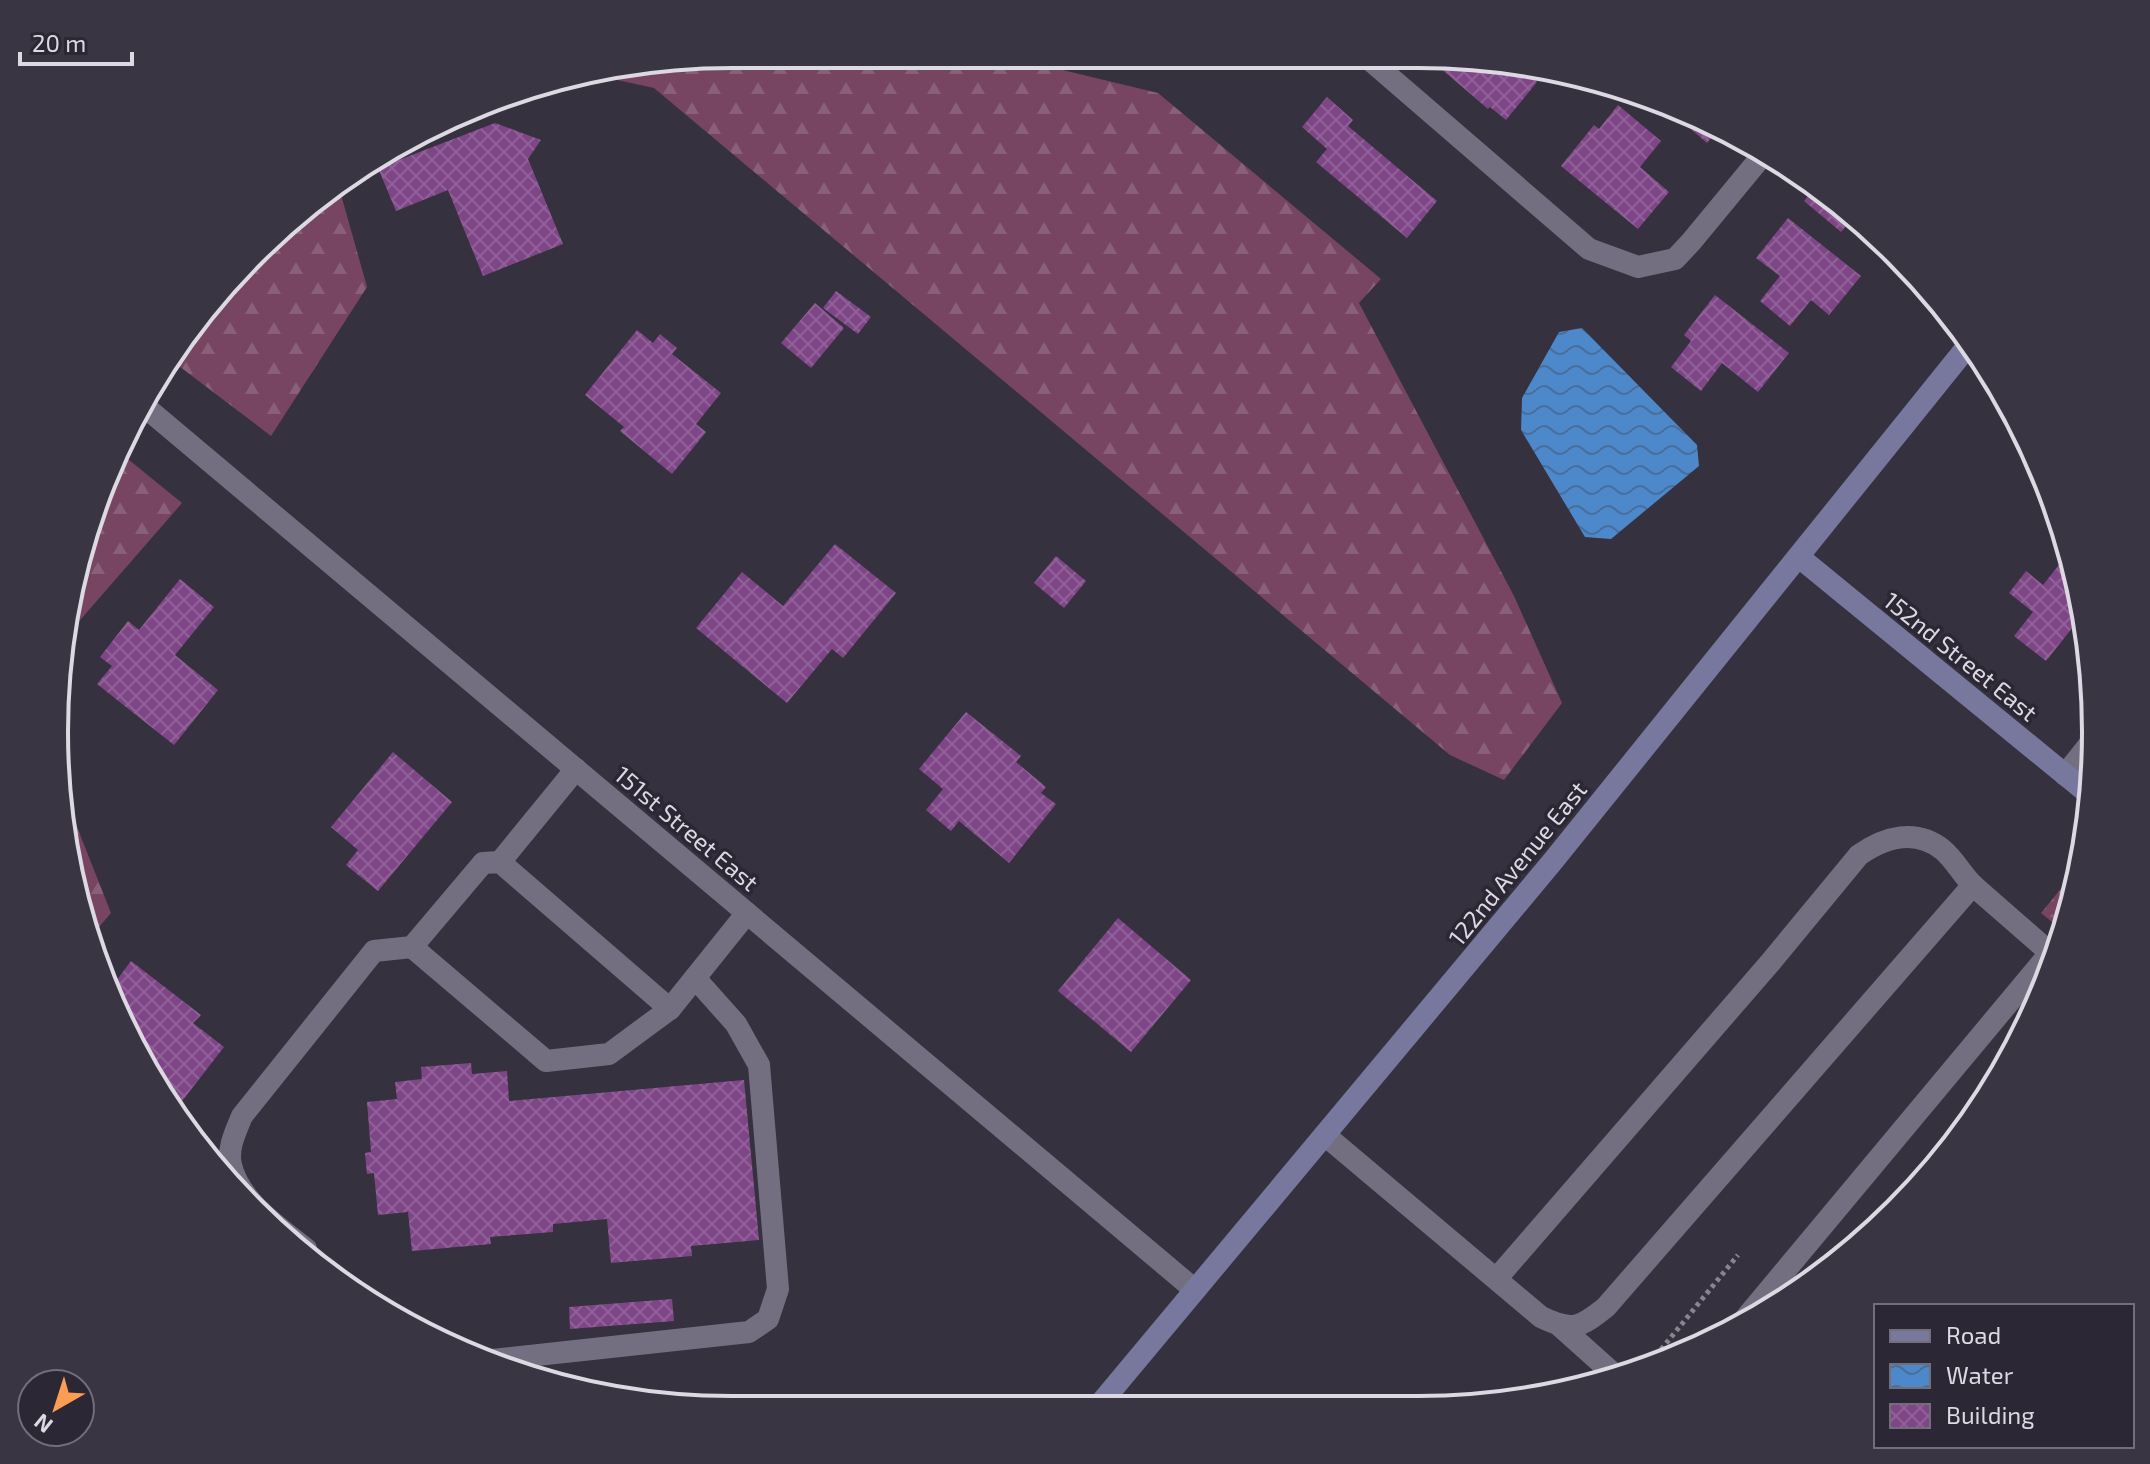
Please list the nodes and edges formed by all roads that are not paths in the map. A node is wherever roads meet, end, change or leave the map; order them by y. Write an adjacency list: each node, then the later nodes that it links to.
1 (1379, 68): 2 (street)
2 (1757, 162)
3 (1963, 353): 5 (main road, 122nd Avenue East)
4 (151, 412): 7 (street, 151st Street East)
5 (1799, 557): 8 (main road, 152nd Street East); 18 (main road, 122nd Avenue East)
6 (2081, 754): 8 (street)
7 (576, 769): 10 (street); 12 (street, 151st Street East)
8 (2065, 775): 9 (main road, 152nd Street East)
9 (2080, 787)
10 (500, 862): 13 (street); 17 (street)
11 (1973, 885): 14 (street); 20 (street); 23 (street)
12 (747, 913): 16 (street); 21 (street, 151st Street East)
13 (412, 947): 17 (street); 19 (street)
14 (2045, 949)
15 (2035, 975): 22 (street)
16 (695, 978): 17 (street); 24 (street)
17 (670, 1009)
18 (1326, 1136): 20 (street); 21 (main road, 122nd Avenue East)
19 (232, 1169)
20 (1497, 1278): 23 (street)
21 (1195, 1290): 26 (main road, 122nd Avenue East)
22 (1761, 1300)
23 (1560, 1326): 25 (street)
24 (511, 1358)
25 (1607, 1368)
26 (1107, 1396)

